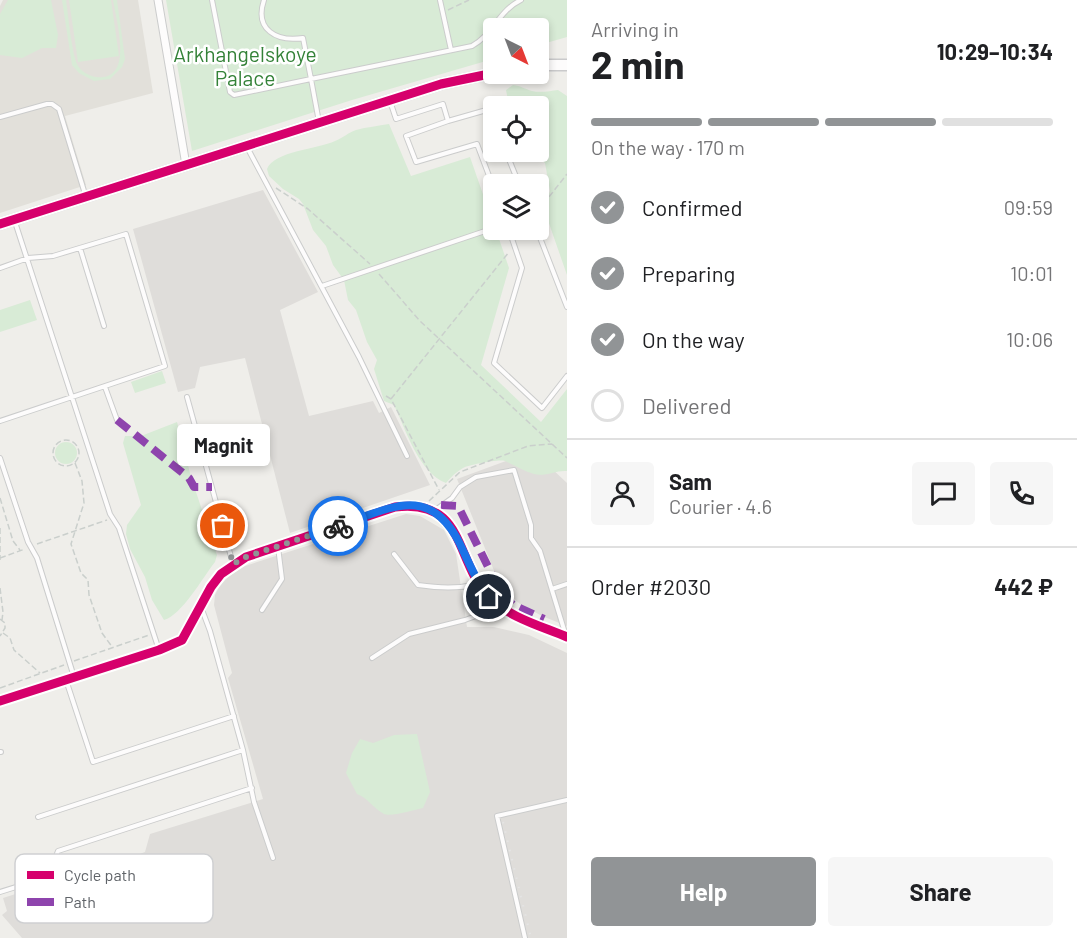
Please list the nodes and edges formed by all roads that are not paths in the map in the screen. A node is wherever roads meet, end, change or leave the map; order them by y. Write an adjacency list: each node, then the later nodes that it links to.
1 (158, 0): 17 (street)
2 (212, 0): 10 (lane)
3 (264, 0): 10 (lane)
4 (440, 0): 6 (lane)
5 (521, 0): 6 (lane)
6 (451, 50): 10 (lane)
7 (549, 65): 8 (street)
8 (567, 65)
9 (483, 75): 11 (street)
10 (312, 79): 15 (lane)
11 (390, 101): 14 (lane); 15 (street)
12 (483, 111): 14 (lane)
13 (0, 117): 19 (lane)
14 (448, 121): 18 (lane)
15 (319, 123): 16 (street)
16 (246, 146): 17 (street); 28 (lane)
17 (186, 165): 19 (street)
18 (488, 174)
19 (86, 196): 20 (street)
20 (14, 219): 21 (street); 26 (lane)
21 (0, 224)
22 (483, 232): 28 (lane)
23 (512, 240): 31 (lane)
24 (541, 240): 29 (lane)
25 (80, 248): 26 (lane); 30 (lane); 32 (lane)
26 (27, 258): 27 (lane); 34 (lane)
27 (0, 268)
28 (322, 286): 37 (lane)
29 (567, 307)
30 (104, 326)
31 (567, 376)
32 (105, 387): 34 (lane); 35 (lane)
33 (187, 397): 42 (lane)
34 (71, 398): 36 (lane); 50 (lane)
35 (117, 420)
36 (0, 421)
37 (406, 456)
38 (0, 458): 52 (lane)
39 (434, 511): 40 (street); 43 (street); 45 (lane)
40 (278, 546): 42 (street); 48 (lane)
41 (394, 554): 43 (lane)
42 (233, 564): 46 (street)
43 (479, 584): 47 (street)
44 (567, 584): 45 (lane)
45 (552, 589): 49 (lane)
46 (201, 607): 50 (street); 54 (lane)
47 (500, 607): 49 (street); 51 (lane)
48 (262, 610)
49 (567, 637)
50 (159, 650): 52 (street)
51 (372, 658)
52 (70, 678): 53 (street); 54 (lane)
53 (0, 701)
54 (234, 716): 55 (lane)
55 (243, 750): 56 (lane); 58 (lane)
56 (252, 788): 59 (lane); 60 (lane)
57 (567, 800): 63 (lane)
58 (38, 817)
59 (57, 854)
60 (273, 858)
61 (15, 888): 62 (lane)
62 (0, 892)
63 (525, 938)

